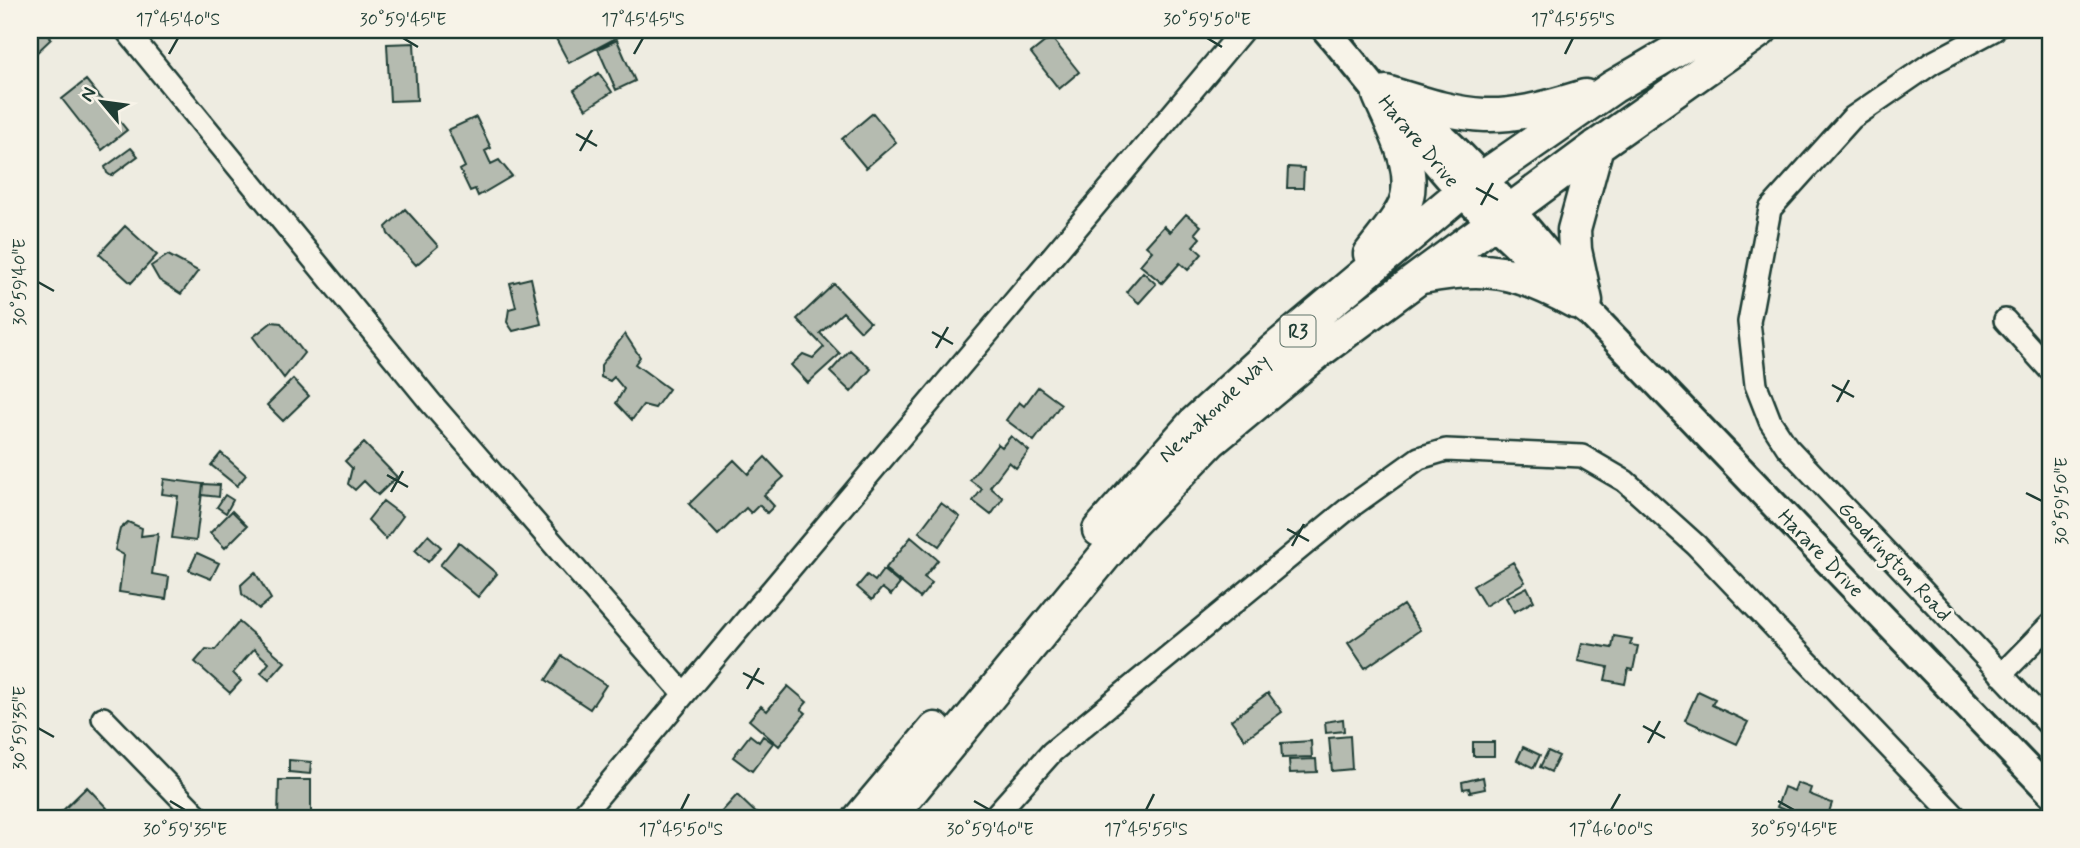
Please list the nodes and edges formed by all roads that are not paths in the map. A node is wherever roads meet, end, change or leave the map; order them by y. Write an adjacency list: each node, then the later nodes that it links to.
1 (126, 30): 19 (street)
2 (1243, 30): 19 (street)
3 (1326, 30): 8 (main road, Harare Drive)
4 (1710, 30): 7 (highway, Nemakonde Way / R3)
5 (1760, 30): 9 (highway, Nemakonde Way / R3)
6 (1994, 30): 18 (street, Goodrington Road)
7 (1613, 87): 8 (highway); 10 (highway, Nemakonde Way / R3)
8 (1378, 90): 10 (main road, Harare Drive); 13 (highway)
9 (1597, 146): 11 (highway, Nemakonde Way / R3); 14 (highway)
10 (1471, 186): 11 (main road, Harare Drive); 13 (highway, Nemakonde Way / R3)
11 (1501, 217): 12 (highway, Nemakonde Way / R3); 14 (main road, Harare Drive)
12 (1418, 278): 14 (highway); 26 (highway, Nemakonde Way / R3)
13 (1338, 297): 25 (highway, Nemakonde Way / R3)
14 (1584, 305): 22 (main road, Harare Drive)
15 (2004, 320): 16 (street)
16 (2050, 370)
17 (2050, 625): 18 (street)
18 (2001, 675): 21 (street, Goodrington Road)
19 (684, 694): 24 (street)
20 (103, 718): 23 (street)
21 (2050, 726)
22 (2050, 792)
23 (200, 818)
24 (580, 818)
25 (860, 818)
26 (889, 818)
27 (993, 818): 28 (street)
28 (1957, 818)

